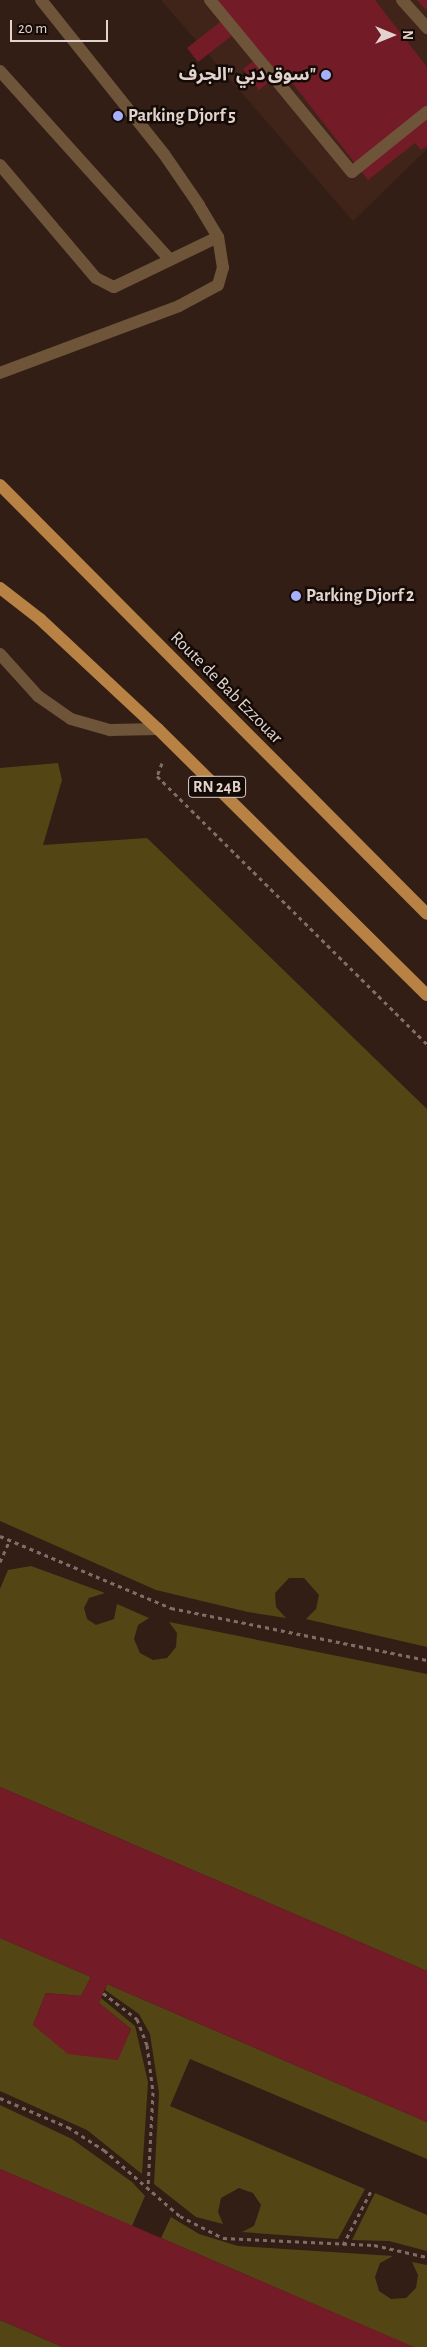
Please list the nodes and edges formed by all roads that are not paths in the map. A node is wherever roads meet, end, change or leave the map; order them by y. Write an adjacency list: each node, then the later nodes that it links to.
1 (40, 0): 8 (street)
2 (210, 0): 6 (street)
3 (402, 0): 4 (street)
4 (427, 28)
5 (0, 71): 9 (street)
6 (427, 112)
7 (0, 165): 9 (street)
8 (218, 237): 9 (street); 10 (street)
9 (170, 260)
10 (0, 373)
11 (0, 485): 15 (main road, Route de Bab Ezzouar)
12 (0, 588): 14 (main road, RN 24B)
13 (0, 654): 14 (street)
14 (158, 729): 16 (main road, RN 24B)
15 (427, 914)
16 (427, 995)

